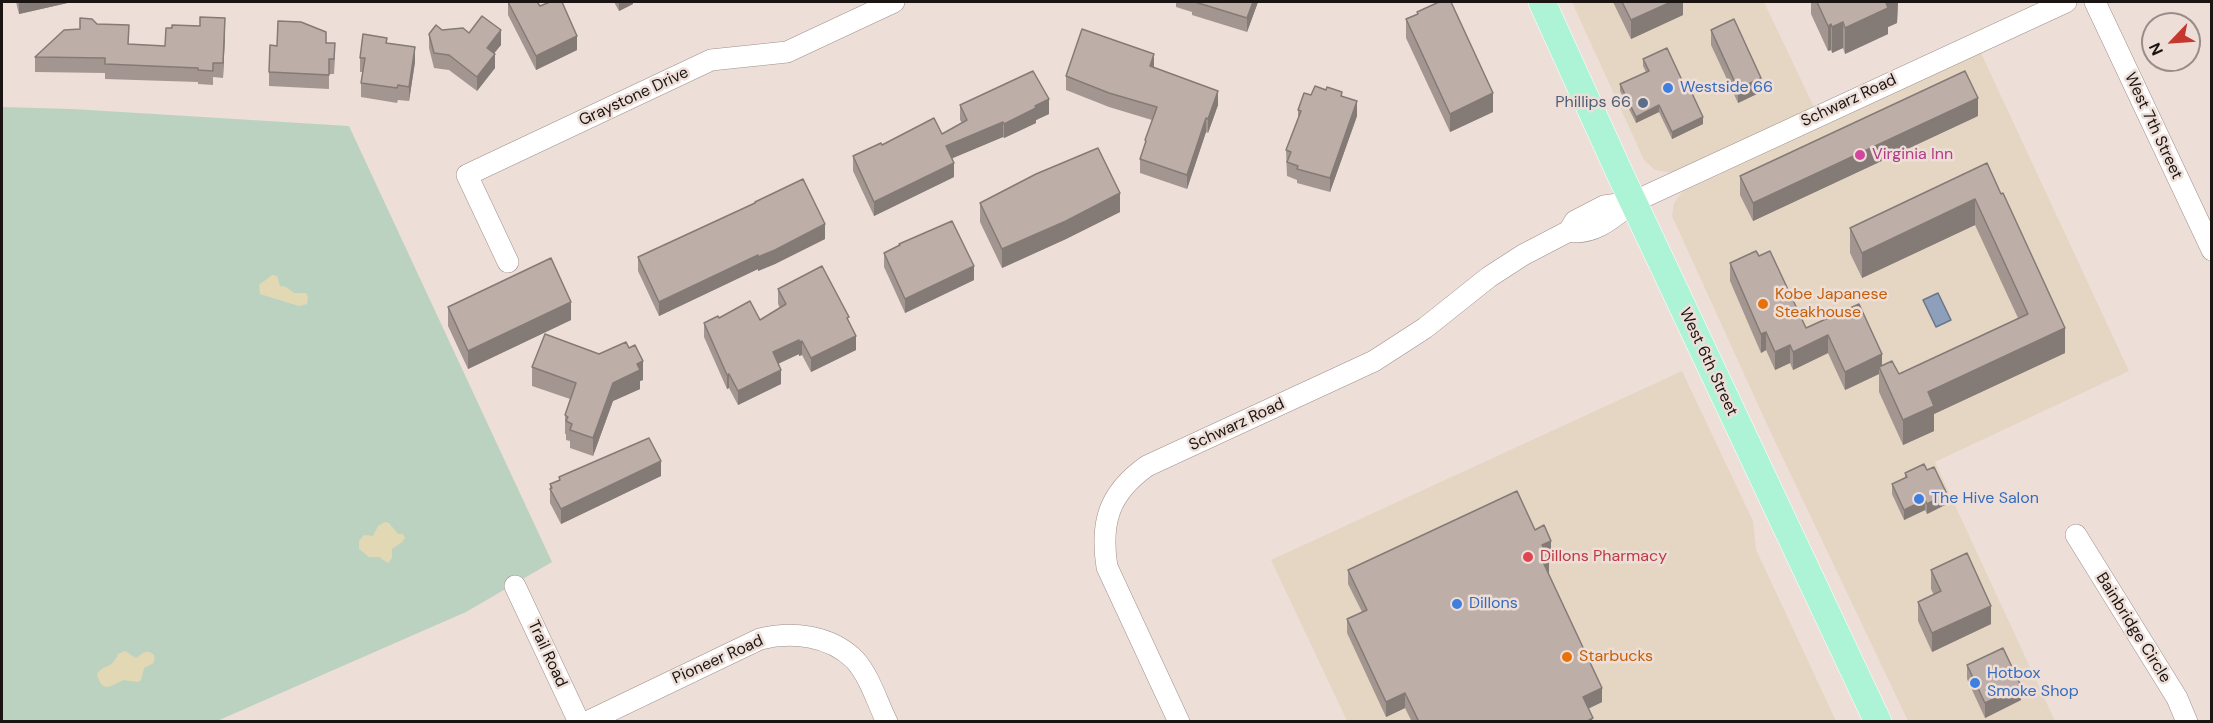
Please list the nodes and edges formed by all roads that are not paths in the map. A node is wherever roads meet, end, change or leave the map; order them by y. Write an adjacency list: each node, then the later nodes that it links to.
1 (894, 2): 8 (street, Graystone Drive)
2 (1542, 2): 5 (main road, West 6th Street)
3 (2066, 2): 5 (street, Schwarz Road)
4 (2095, 2): 6 (street, West 7th Street)
5 (1633, 202): 14 (street, Schwarz Road); 15 (main road, West 6th Street)
6 (2207, 228): 7 (street, West 7th Street)
7 (2211, 250)
8 (508, 262)
9 (2076, 536): 16 (street, Bainbridge Circle)
10 (515, 586): 11 (street, Trail Road)
11 (579, 722)
12 (587, 722): 13 (street, Pioneer Road)
13 (887, 722)
14 (1179, 722)
15 (1878, 722)
16 (2187, 722)

